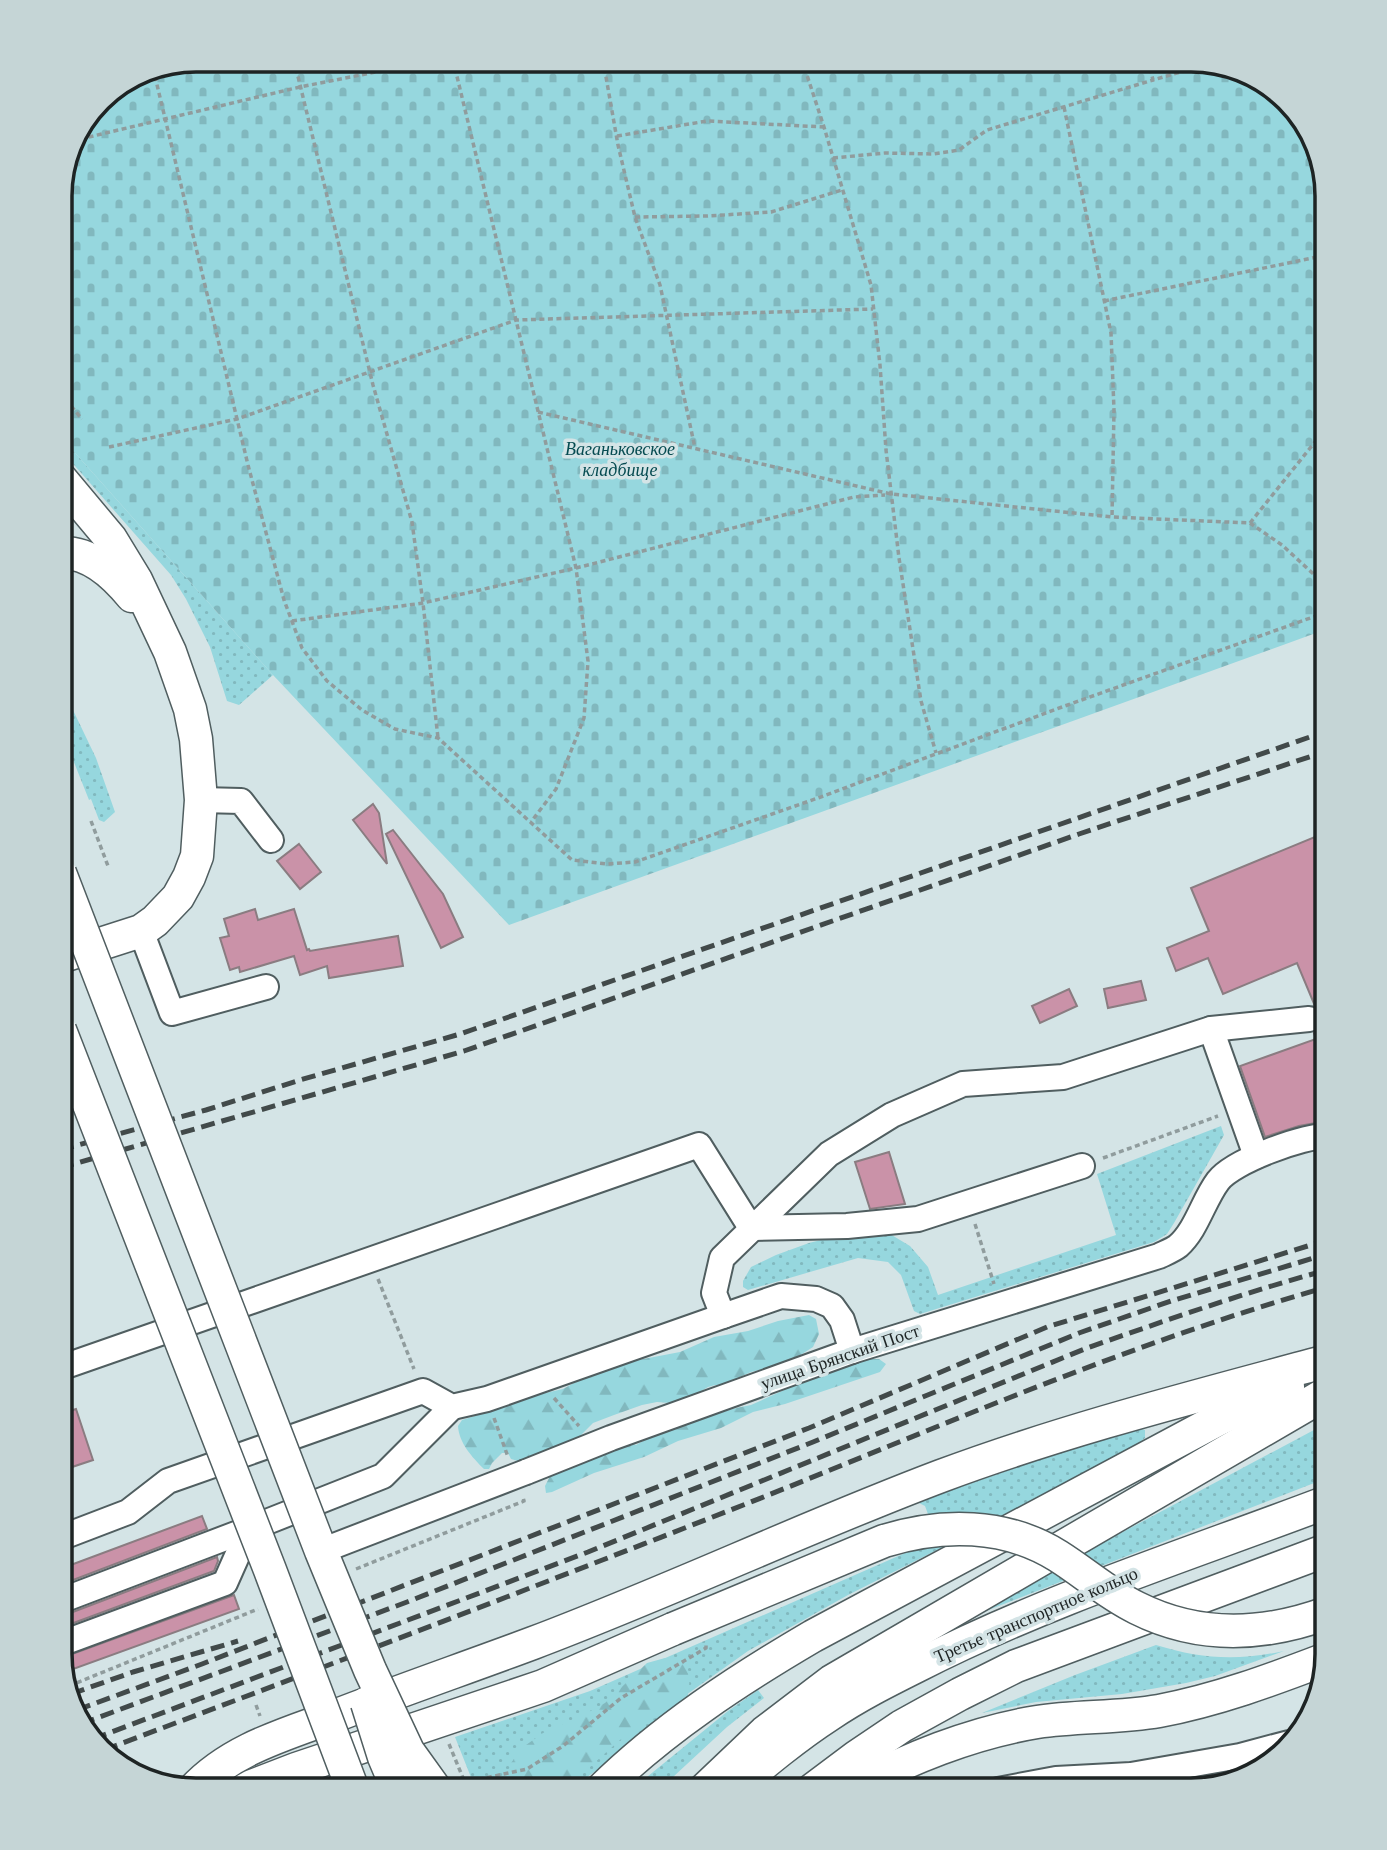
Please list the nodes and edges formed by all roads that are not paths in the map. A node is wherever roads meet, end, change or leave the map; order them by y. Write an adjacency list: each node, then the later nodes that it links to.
1 (72, 492): 3 (main road)
2 (72, 552): 3 (main road)
3 (158, 627): 4 (main road)
4 (201, 800): 5 (street); 7 (main road)
5 (271, 840)
6 (72, 904): 27 (main road, bridge)
7 (141, 931): 8 (main road); 9 (street)
8 (72, 953)
9 (266, 987)
10 (1309, 1019): 11 (street)
11 (1211, 1029): 14 (street); 16 (street)
12 (72, 1061): 36 (main road, bridge)
13 (1315, 1137): 14 (street, улица Брянский Пост)
14 (1256, 1156): 18 (street, улица Брянский Пост)
15 (1082, 1166): 16 (street)
16 (751, 1228): 17 (street); 19 (street)
17 (723, 1316): 18 (street); 23 (street)
18 (852, 1351): 27 (street, улица Брянский Пост, bridge)
19 (72, 1364)
20 (1315, 1365): 34 (main road)
21 (1315, 1376): 39 (main road)
22 (1315, 1401): 40 (main road)
23 (452, 1408): 25 (street); 26 (street)
24 (1315, 1507): 41 (main road, Третье транспортное кольцо)
25 (249, 1529): 29 (street); 31 (street)
26 (72, 1533)
27 (321, 1550): 37 (main road, bridge); 38 (main road, bridge)
28 (1315, 1555): 42 (main road)
29 (72, 1596)
30 (1315, 1617): 35 (main road, bridge)
31 (72, 1640)
32 (1314, 1664): 43 (main road)
33 (1272, 1748): 44 (street)
34 (206, 1778)
35 (273, 1778)
36 (348, 1778)
37 (393, 1778)
38 (443, 1778)
39 (615, 1778)
40 (717, 1778)
41 (745, 1778)
42 (828, 1778)
43 (873, 1778)
44 (1071, 1778)

